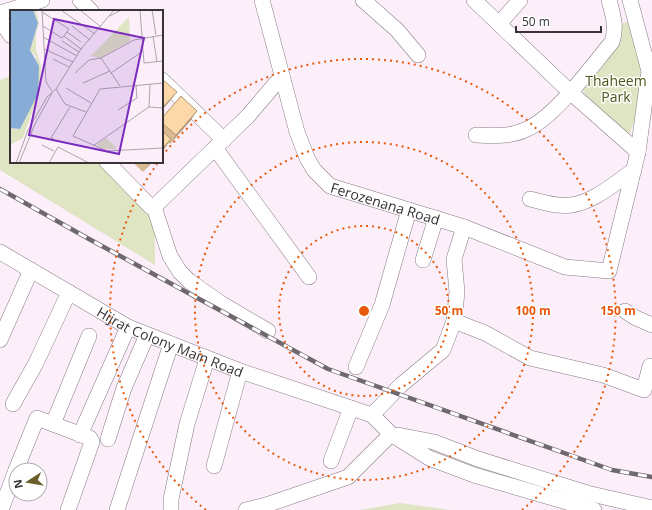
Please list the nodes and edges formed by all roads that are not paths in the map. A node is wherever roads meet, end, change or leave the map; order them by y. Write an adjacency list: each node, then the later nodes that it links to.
1 (42, 0): 10 (street)
2 (80, 0): 9 (street)
3 (262, 0): 15 (street, Ferozenana Road)
4 (363, 0): 14 (street)
5 (474, 0): 12 (street)
6 (520, 0): 12 (street)
7 (609, 0): 17 (street)
8 (630, 0): 20 (street)
9 (90, 10)
10 (0, 13)
11 (0, 19): 13 (street)
12 (499, 24): 17 (street)
13 (10, 34)
14 (418, 55)
15 (282, 76): 19 (street); 25 (street, Ferozenana Road)
16 (163, 81): 19 (street)
17 (570, 92): 18 (street); 20 (street)
18 (476, 135)
19 (220, 144): 24 (street); 31 (street)
20 (638, 152): 22 (street)
21 (107, 163): 24 (street)
22 (634, 170): 23 (street); 27 (street, Ferozenana Road)
23 (530, 200)
24 (154, 207): 37 (street)
25 (409, 210): 26 (street, Ferozenana Road); 44 (street)
26 (436, 218): 27 (street, Ferozenana Road); 29 (street)
27 (464, 227): 34 (street)
28 (0, 252): 30 (street, Hijrat Colony Main Road)
29 (423, 260)
30 (31, 270): 32 (street, Hijrat Colony Main Road); 40 (street)
31 (309, 277)
32 (69, 292): 36 (street, Hijrat Colony Main Road); 46 (street)
33 (625, 311): 35 (street)
34 (454, 321): 43 (street); 48 (street)
35 (652, 325)
36 (128, 327): 38 (street, Hijrat Colony Main Road); 50 (street)
37 (268, 331)
38 (147, 335): 41 (street, Hijrat Colony Main Road); 52 (street)
39 (89, 336): 49 (street)
40 (0, 340)
41 (171, 344): 42 (street, Hijrat Colony Main Road); 60 (street)
42 (207, 359): 45 (street, Hijrat Colony Main Road); 61 (street)
43 (650, 366)
44 (356, 367)
45 (240, 371): 47 (street, Hijrat Colony Main Road); 55 (street)
46 (13, 404)
47 (351, 408): 48 (street, Hijrat Colony Main Road); 53 (street)
48 (372, 415): 51 (street)
49 (53, 424): 50 (street); 54 (street)
50 (80, 434): 59 (street)
51 (391, 434): 57 (street); 62 (street); 63 (street)
52 (108, 439)
53 (331, 461)
54 (19, 462)
55 (214, 466)
56 (8, 491): 58 (street)
57 (652, 508)
58 (1, 510)
59 (68, 510)
60 (117, 510)
61 (171, 510)
62 (246, 510)
63 (594, 510)

